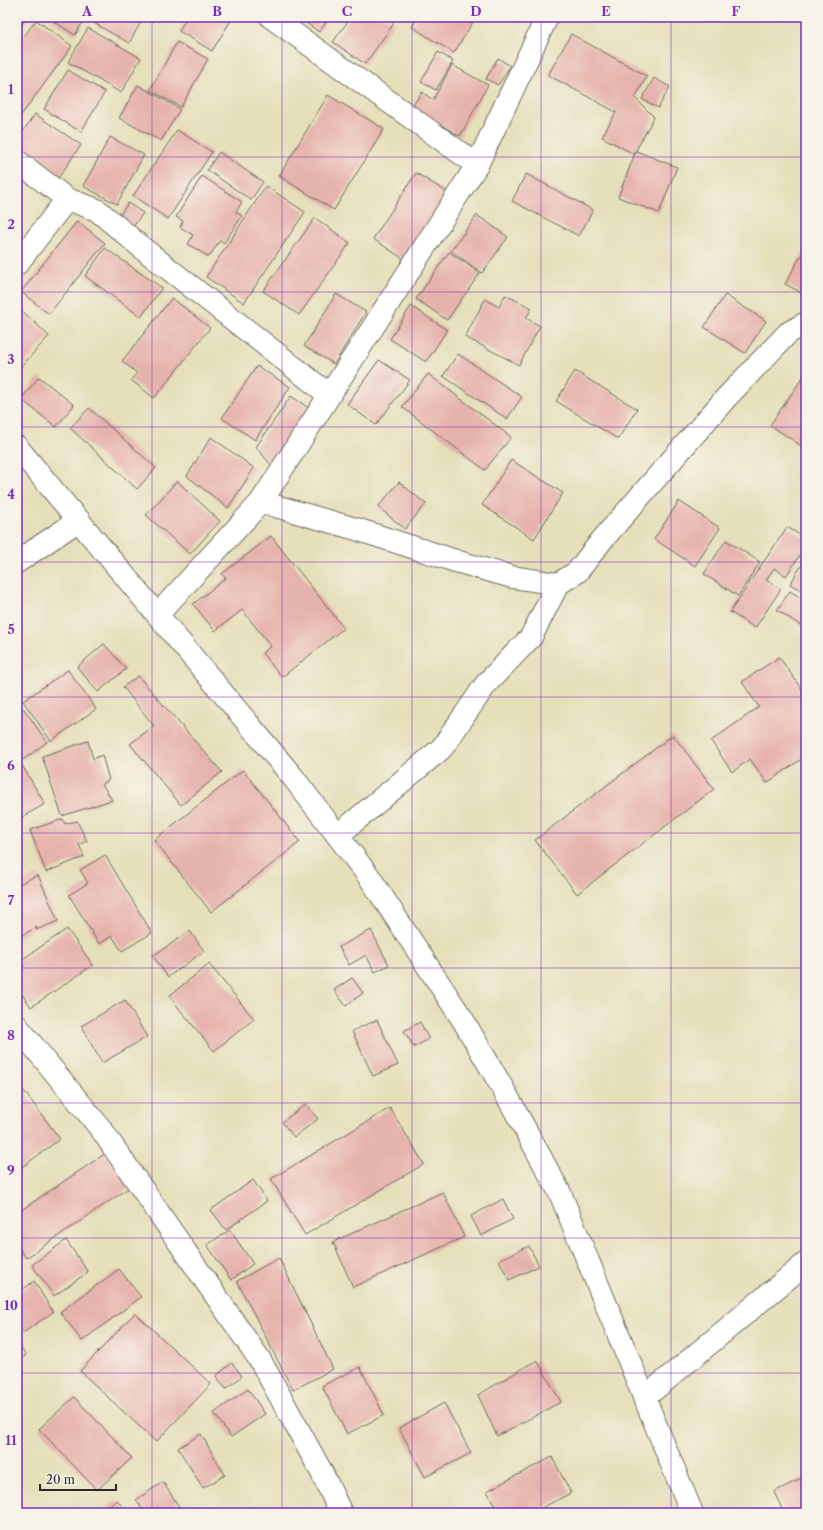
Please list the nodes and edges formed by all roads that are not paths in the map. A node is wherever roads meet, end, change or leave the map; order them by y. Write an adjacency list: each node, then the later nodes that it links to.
1 (271, 17): 4 (street)
2 (547, 17): 4 (street)
3 (17, 161): 5 (street)
4 (477, 164): 8 (street)
5 (67, 199): 6 (street); 8 (street)
6 (17, 264)
7 (806, 323): 13 (street)
8 (329, 395): 10 (street)
9 (17, 447): 11 (street)
10 (261, 502): 13 (street); 14 (street)
11 (79, 520): 12 (street); 14 (street)
12 (17, 562)
13 (558, 584): 15 (street)
14 (158, 614): 15 (street)
15 (338, 835): 18 (street)
16 (17, 1026): 19 (street)
17 (806, 1263): 18 (street)
18 (644, 1398): 20 (street)
19 (341, 1513)
20 (692, 1513)

